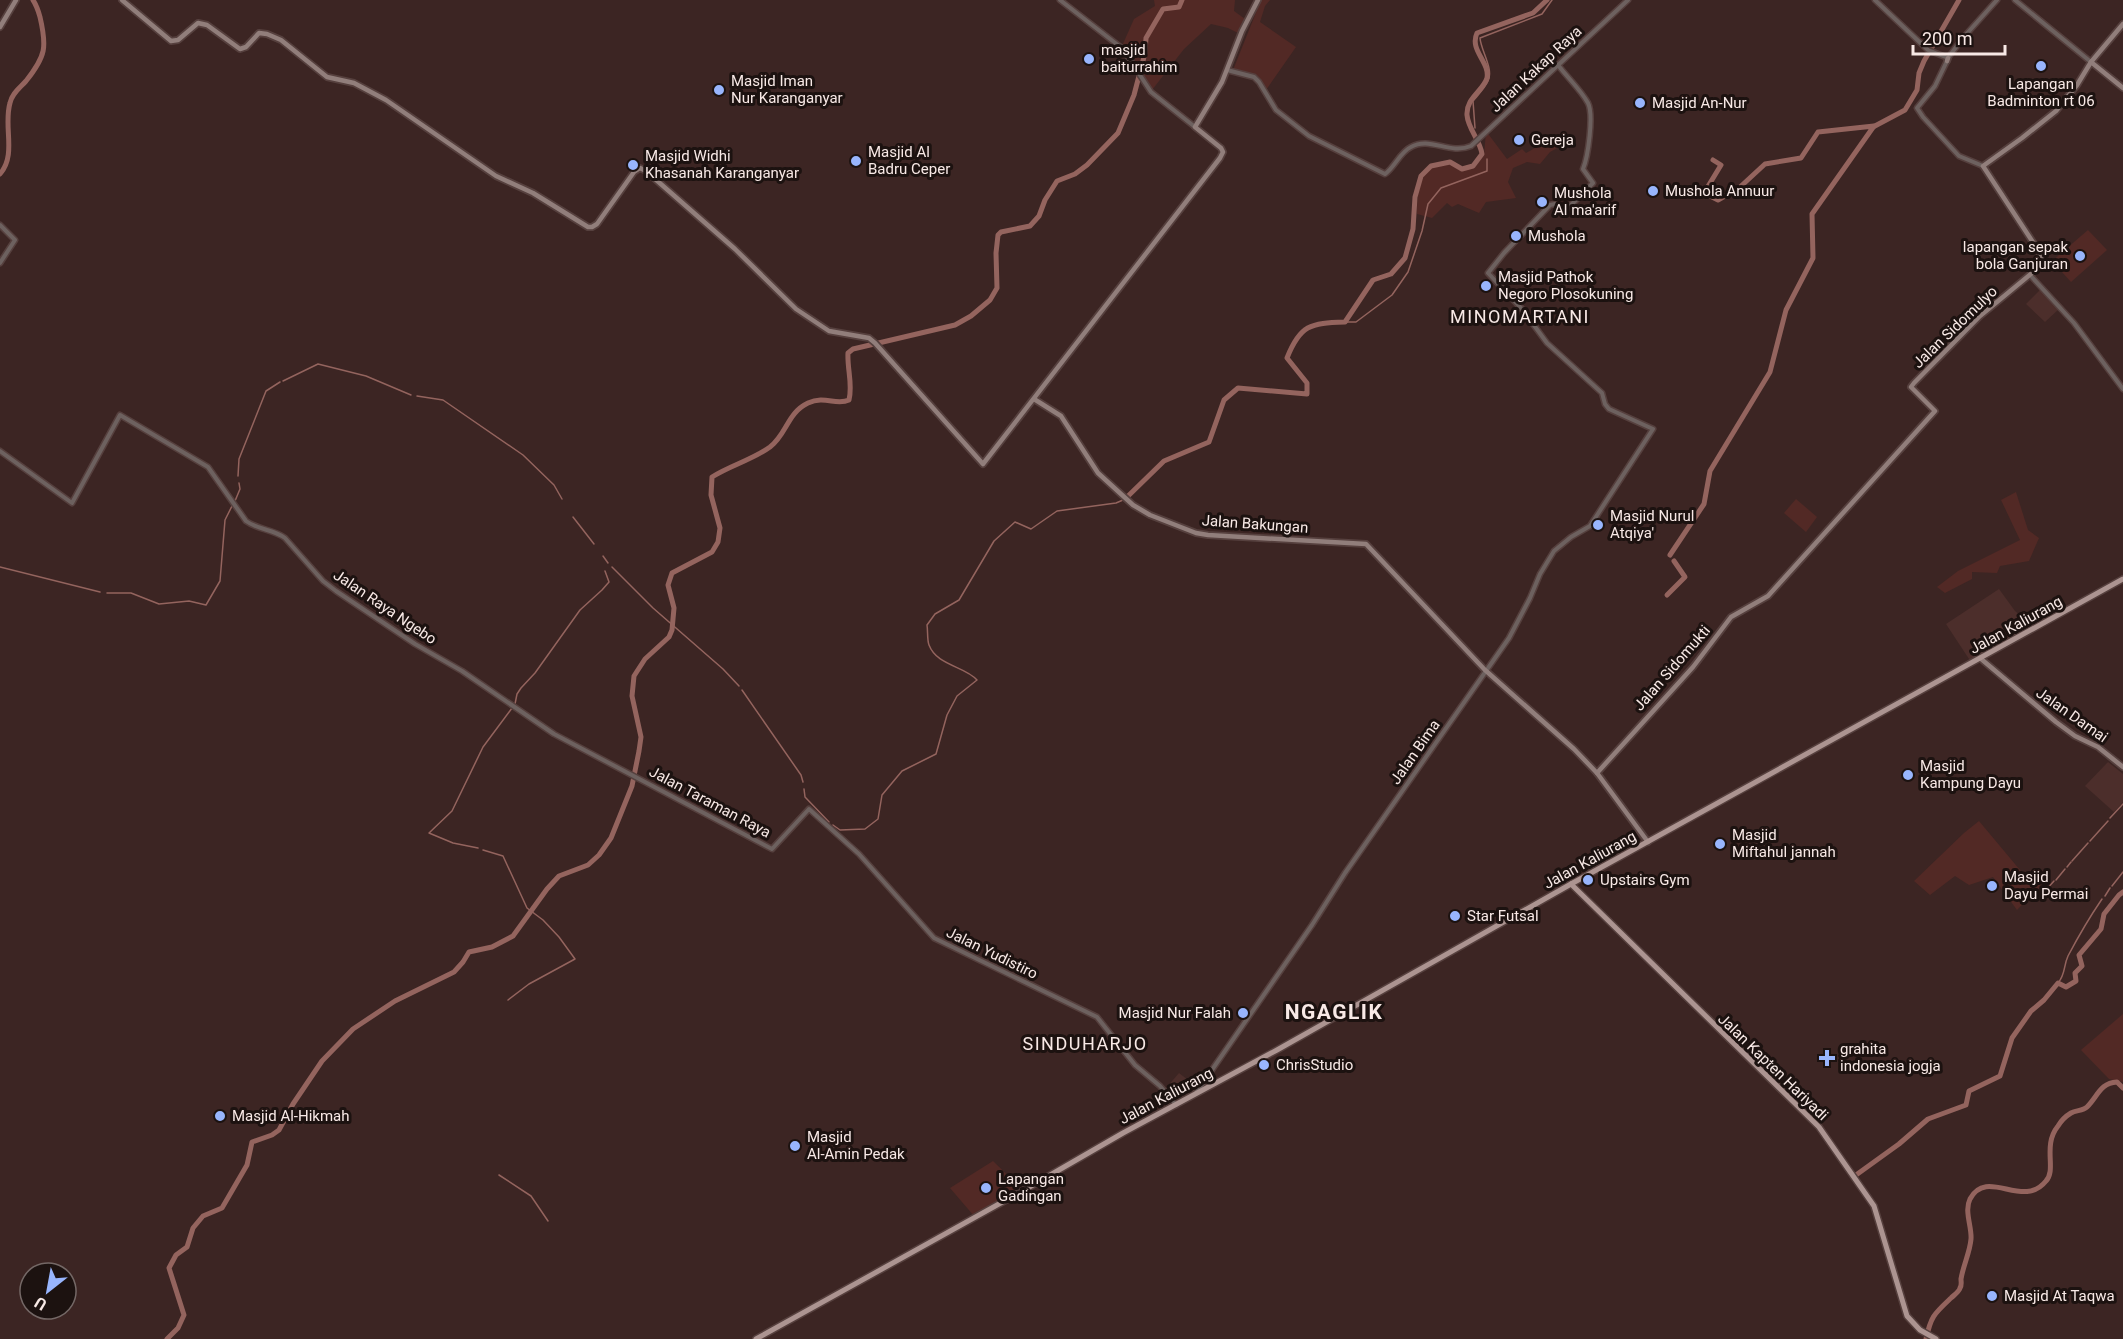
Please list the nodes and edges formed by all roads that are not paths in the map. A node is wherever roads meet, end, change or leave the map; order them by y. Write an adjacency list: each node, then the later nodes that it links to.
1 (16, 0): 10 (main road)
2 (122, 0): 22 (main road)
3 (1060, 0): 16 (street)
4 (1258, 0): 14 (main road)
5 (1628, 0): 13 (street, Jalan Kakap Raya)
6 (1875, 0): 11 (street)
7 (1998, 0): 11 (street)
8 (2015, 0): 12 (street)
9 (2123, 24): 12 (main road)
10 (0, 27)
11 (1947, 59): 17 (street)
12 (2091, 62): 15 (main road); 17 (main road)
13 (1558, 65): 14 (street, Jalan Kakap Raya); 27 (street, Jalan Bima)
14 (1227, 70): 16 (main road)
15 (2123, 88)
16 (1195, 127): 22 (main road)
17 (1983, 166): 20 (main road, Jalan Sidomulyo)
18 (0, 225): 19 (street)
19 (0, 263)
20 (2030, 275): 21 (street); 23 (main road, Jalan Sidomulyo)
21 (2123, 389)
22 (1034, 399): 27 (main road, Jalan Bakungan)
23 (1935, 411): 29 (main road, Jalan Sidomukti)
24 (0, 451): 30 (street, Jalan Raya Ngebo)
25 (2123, 579): 26 (main road, Jalan Kaliurang)
26 (1980, 658): 28 (main road, Jalan Damai); 32 (main road, Jalan Kaliurang)
27 (1485, 670): 29 (main road, Jalan Bakungan); 34 (street, Jalan Bima)
28 (2123, 767)
29 (1597, 773): 32 (main road, Jalan Bakungan)
30 (630, 774): 31 (street, Jalan Taraman Raya)
31 (808, 808): 35 (street, Jalan Yudistiro)
32 (1648, 842): 33 (main road, Jalan Kaliurang)
33 (1571, 884): 34 (main road, Jalan Kaliurang); 37 (main road, Jalan Kapten Hariyadi)
34 (1203, 1087): 35 (main road, Jalan Kaliurang)
35 (1176, 1105): 36 (main road, Jalan Kaliurang)
36 (756, 1339)
37 (1936, 1339)

